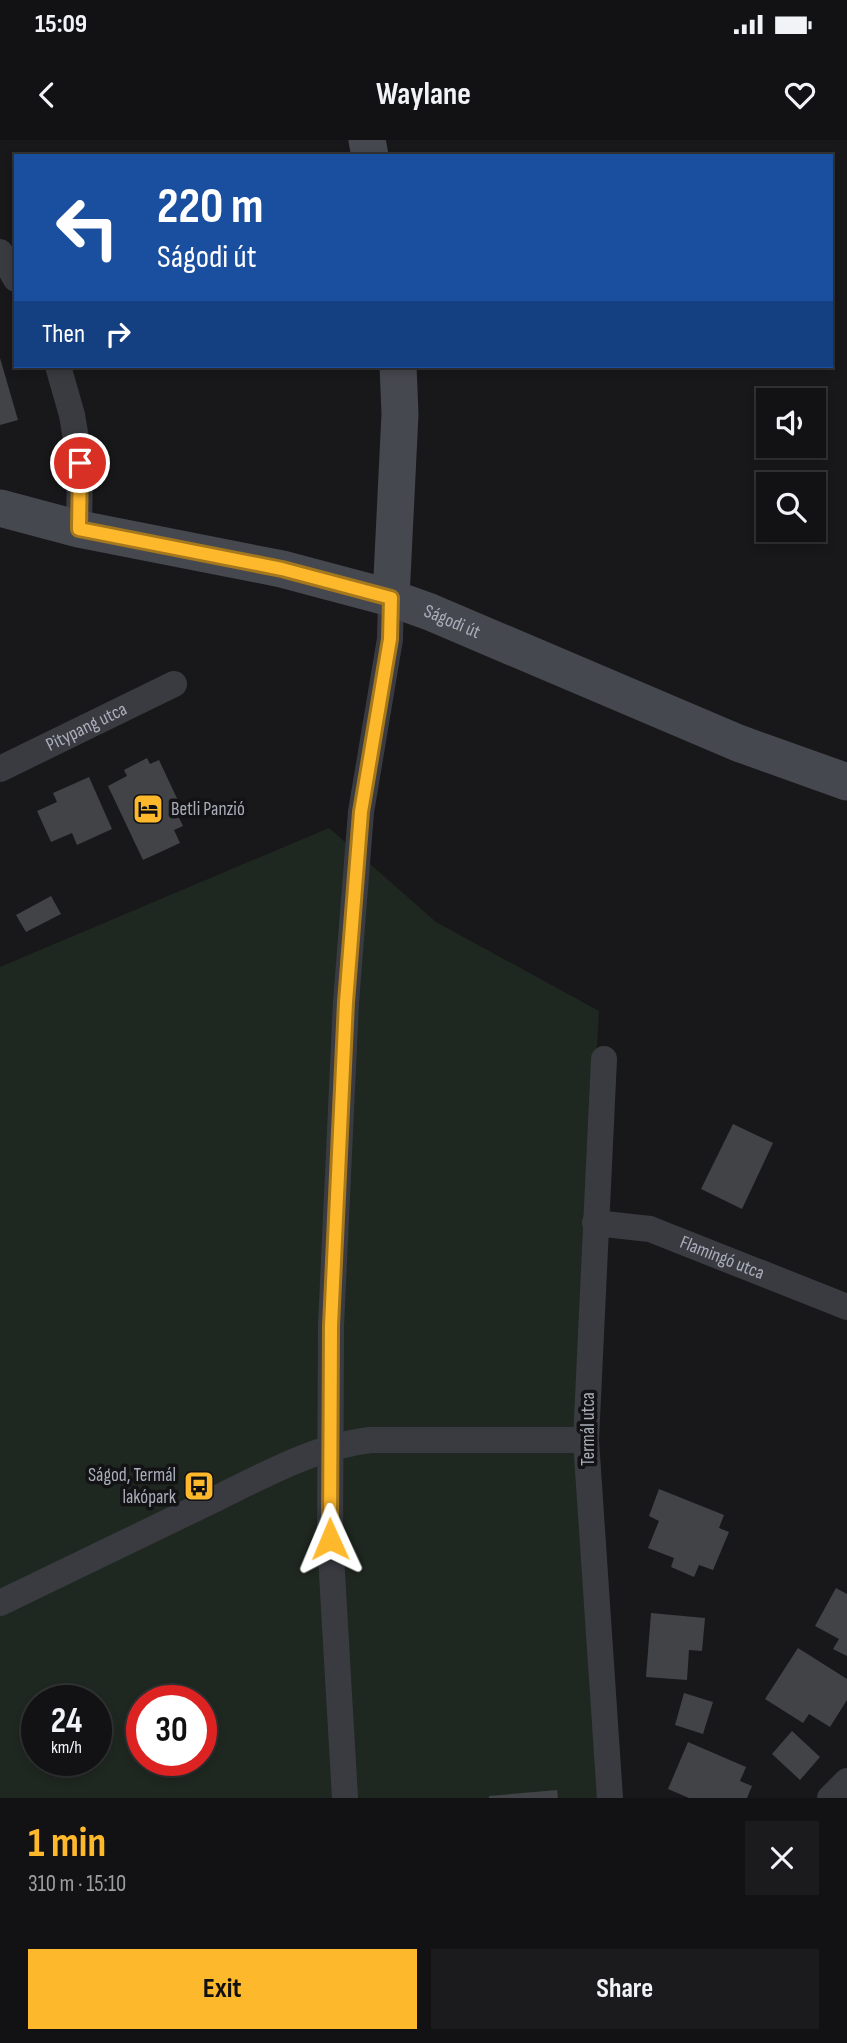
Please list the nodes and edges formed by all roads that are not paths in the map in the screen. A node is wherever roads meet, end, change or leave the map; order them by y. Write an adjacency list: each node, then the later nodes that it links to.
1 (0, 252): 2 (street)
2 (14, 276)
3 (59, 368): 6 (street)
4 (398, 368): 7 (street)
5 (0, 508): 6 (street, Ságodi út)
6 (79, 529): 7 (street, Ságodi út)
7 (391, 598): 10 (street, Ságodi út); 15 (street)
8 (174, 684): 9 (street, Pitypang utca)
9 (0, 769)
10 (847, 782)
11 (604, 1059): 12 (street, Termál utca)
12 (595, 1223): 13 (street, Flamingó utca); 14 (street, Termál utca)
13 (847, 1307)
14 (586, 1440): 15 (street); 19 (street, Termál utca)
15 (329, 1448): 16 (street); 18 (street)
16 (0, 1603)
17 (847, 1781): 20 (street)
18 (345, 1798)
19 (610, 1798)
20 (830, 1798)

